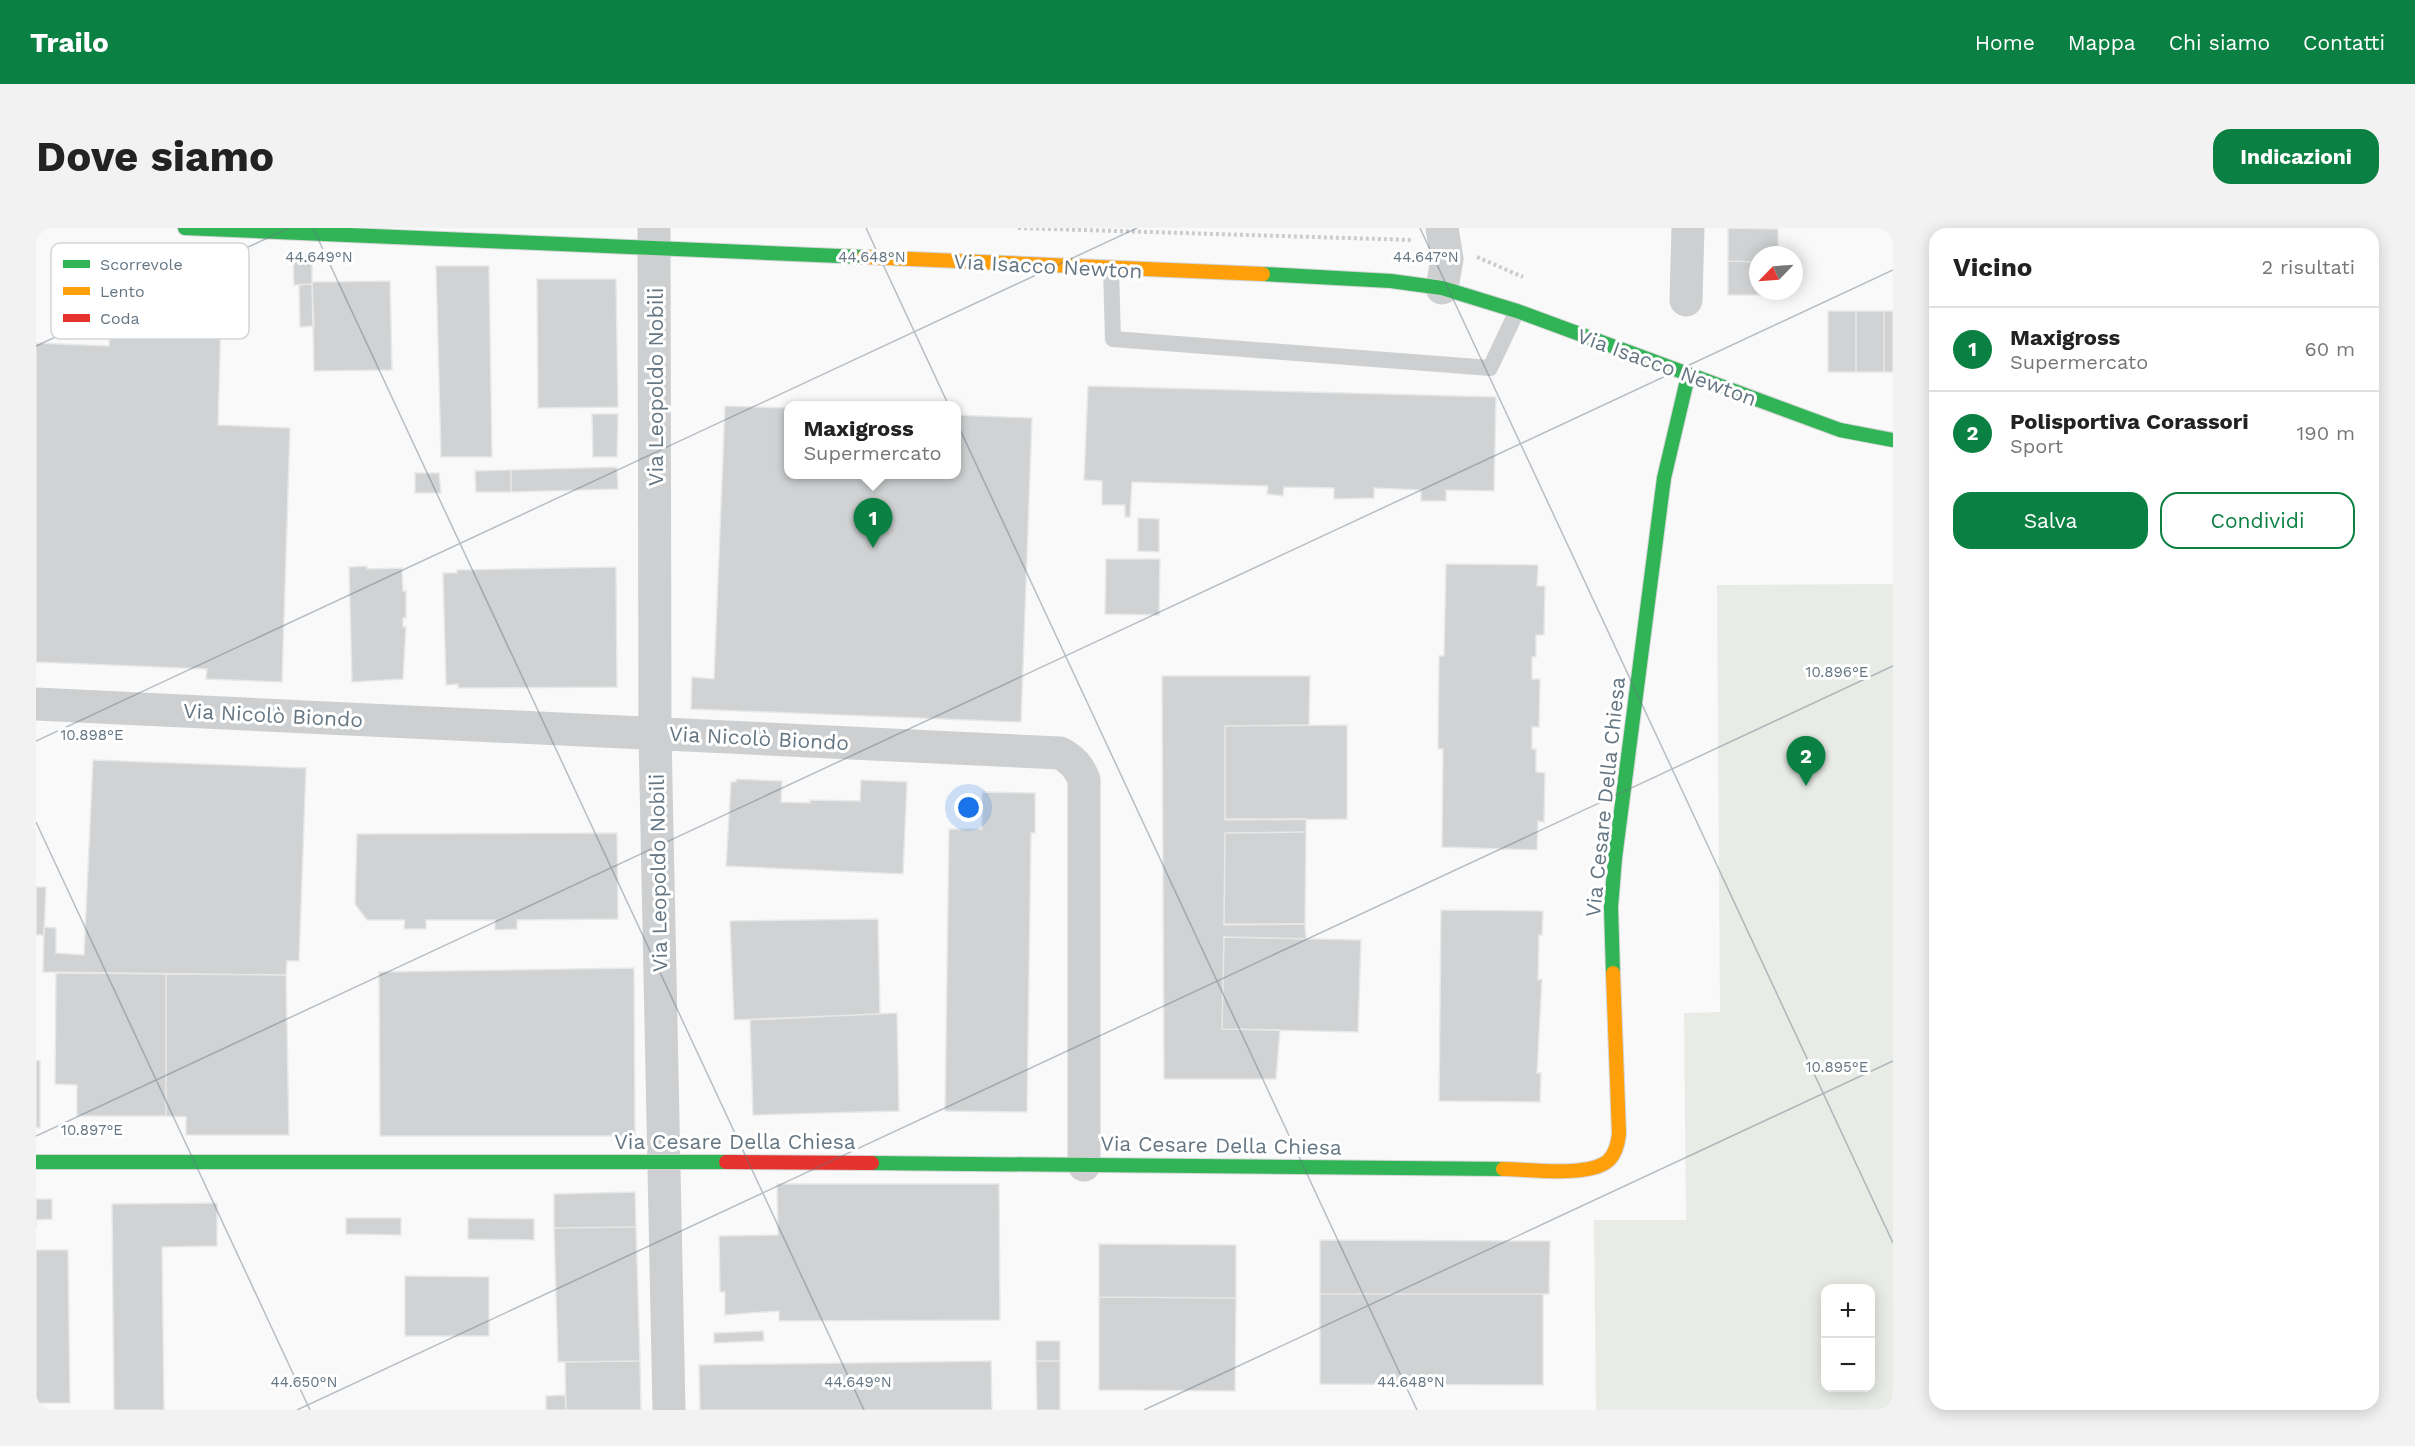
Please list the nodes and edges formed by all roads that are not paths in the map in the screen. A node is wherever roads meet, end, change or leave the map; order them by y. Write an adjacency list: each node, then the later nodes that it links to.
1 (185, 228): 4 (street, Via Isacco Newton)
2 (1442, 228): 6 (street)
3 (1688, 228): 7 (street)
4 (654, 238): 5 (street, Via Isacco Newton); 12 (street, Via Leopoldo Nobili)
5 (1111, 269): 6 (street, Via Isacco Newton); 8 (lane)
6 (1442, 288): 8 (street, Via Isacco Newton)
7 (1686, 300)
8 (1517, 311): 9 (street, Via Isacco Newton)
9 (1688, 376): 10 (street, Via Isacco Newton); 15 (street, Via Cesare Della Chiesa)
10 (1893, 440)
11 (36, 704): 12 (street, Via Nicolò Biondo)
12 (655, 734): 13 (street, Via Leopoldo Nobili); 15 (street, Via Nicolò Biondo)
13 (664, 1161): 14 (street, Via Cesare Della Chiesa); 15 (street, Via Cesare Della Chiesa); 16 (street, Via Leopoldo Nobili)
14 (36, 1162)
15 (1084, 1165)
16 (669, 1410)

